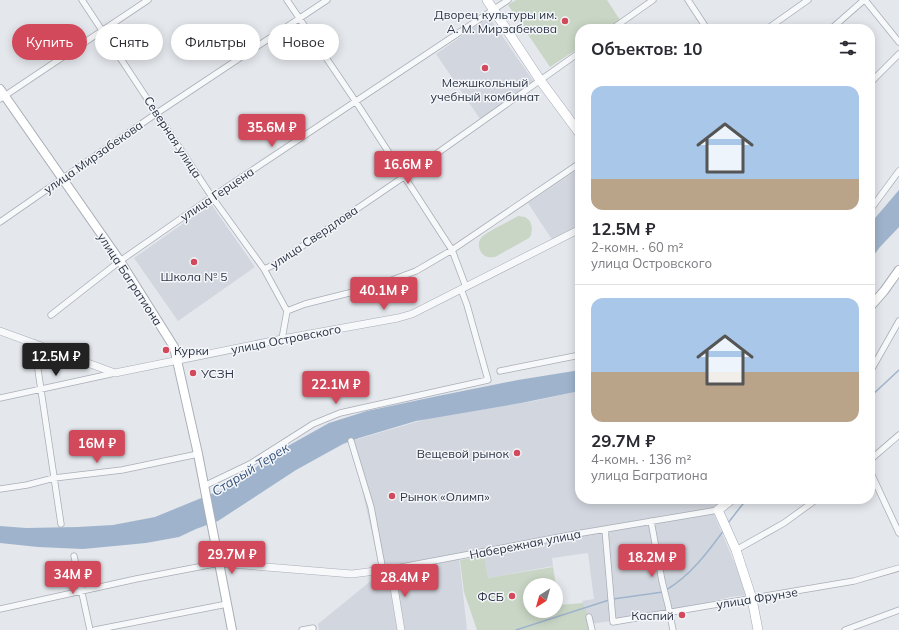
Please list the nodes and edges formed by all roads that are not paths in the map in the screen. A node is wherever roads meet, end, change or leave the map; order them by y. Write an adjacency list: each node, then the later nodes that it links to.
1 (82, 0): 13 (street, Северная улица)
2 (148, 0): 14 (street)
3 (288, 0): 12 (street)
4 (327, 0): 12 (street, улица Мирзабекова)
5 (488, 0): 11 (main road)
6 (508, 0): 11 (street, улица Герцена)
7 (653, 0): 15 (street)
8 (688, 0): 16 (street)
9 (808, 0): 17 (street)
10 (865, 0): 18 (street); 20 (street)
11 (494, 10): 25 (main road); 27 (street, улица Герцена)
12 (300, 19): 27 (street); 28 (street, улица Мирзабекова)
13 (97, 24)
14 (112, 24)
15 (619, 24)
16 (703, 24)
17 (774, 24)
18 (837, 24)
19 (95, 35): 26 (street)
20 (899, 42)
21 (899, 54): 24 (street)
22 (575, 56): 25 (street, улица Свердлова)
23 (121, 60): 28 (street, Северная улица)
24 (875, 78)
25 (541, 80): 29 (main road); 32 (street, улица Свердлова)
26 (1, 95): 33 (main road, улица Багратиона)
27 (356, 102): 32 (street); 34 (street, улица Герцена)
28 (157, 113): 33 (street, улица Мирзабекова); 34 (street, Северная улица)
29 (575, 126)
30 (575, 166): 38 (street)
31 (899, 171): 35 (street)
32 (405, 176): 38 (street); 40 (street, улица Свердлова)
33 (63, 179): 36 (street, улица Мирзабекова); 39 (main road, улица Багратиона)
34 (212, 197): 39 (street, улица Герцена); 40 (street, Северная улица)
35 (875, 203)
36 (0, 222)
37 (575, 232): 42 (street, улица Островского)
38 (452, 250): 42 (street); 44 (street)
39 (120, 261): 45 (street, улица Герцена); 51 (main road, улица Багратиона)
40 (264, 270): 44 (street, Северная улица)
41 (899, 270): 43 (main road)
42 (463, 288): 48 (street, улица Островского); 64 (street)
43 (875, 301)
44 (287, 311): 48 (street)
45 (50, 315)
46 (899, 321): 52 (street)
47 (0, 331): 49 (street)
48 (282, 339): 51 (street, улица Островского)
49 (34, 342): 54 (street); 55 (street)
50 (575, 356): 53 (street)
51 (177, 360): 54 (street, улица Островского); 59 (main road, улица Багратиона)
52 (875, 363)
53 (500, 371)
54 (115, 373): 55 (street, улица Островского)
55 (41, 390): 56 (street, улица Островского); 61 (street)
56 (0, 398)
57 (899, 435): 60 (street)
58 (351, 441): 77 (street)
59 (198, 454): 61 (street); 64 (main road, улица Багратиона)
60 (875, 456)
61 (54, 478): 63 (street); 69 (street)
62 (875, 482): 71 (street)
63 (0, 488)
64 (205, 489): 74 (main road, улица Багратиона)
65 (726, 504): 67 (main road, Набережная улица)
66 (810, 504): 72 (street)
67 (718, 510): 68 (street, Набережная улица); 72 (main road)
68 (650, 521): 70 (street, Набережная улица); 83 (street)
69 (61, 524)
70 (604, 529): 76 (street, Набережная улица); 83 (street, улица Фрунзе)
71 (899, 533)
72 (736, 550): 79 (main road)
73 (74, 556): 78 (street)
74 (220, 563): 77 (street, Набережная улица); 78 (street); 80 (main road)
75 (899, 568): 79 (street, улица Фрунзе)
76 (391, 569): 77 (street, Набережная улица); 90 (street)
77 (383, 571)
78 (82, 591): 81 (street); 86 (street)
79 (752, 599): 83 (street, улица Фрунзе); 93 (main road)
80 (227, 604): 87 (street); 88 (main road)
81 (0, 609)
82 (899, 610): 94 (street)
83 (670, 612): 92 (street)
84 (589, 618): 91 (street)
85 (313, 628): 89 (street)
86 (90, 630)
87 (95, 630)
88 (232, 630)
89 (302, 630)
90 (402, 630)
91 (592, 630)
92 (673, 630)
93 (758, 630)
94 (845, 630)

